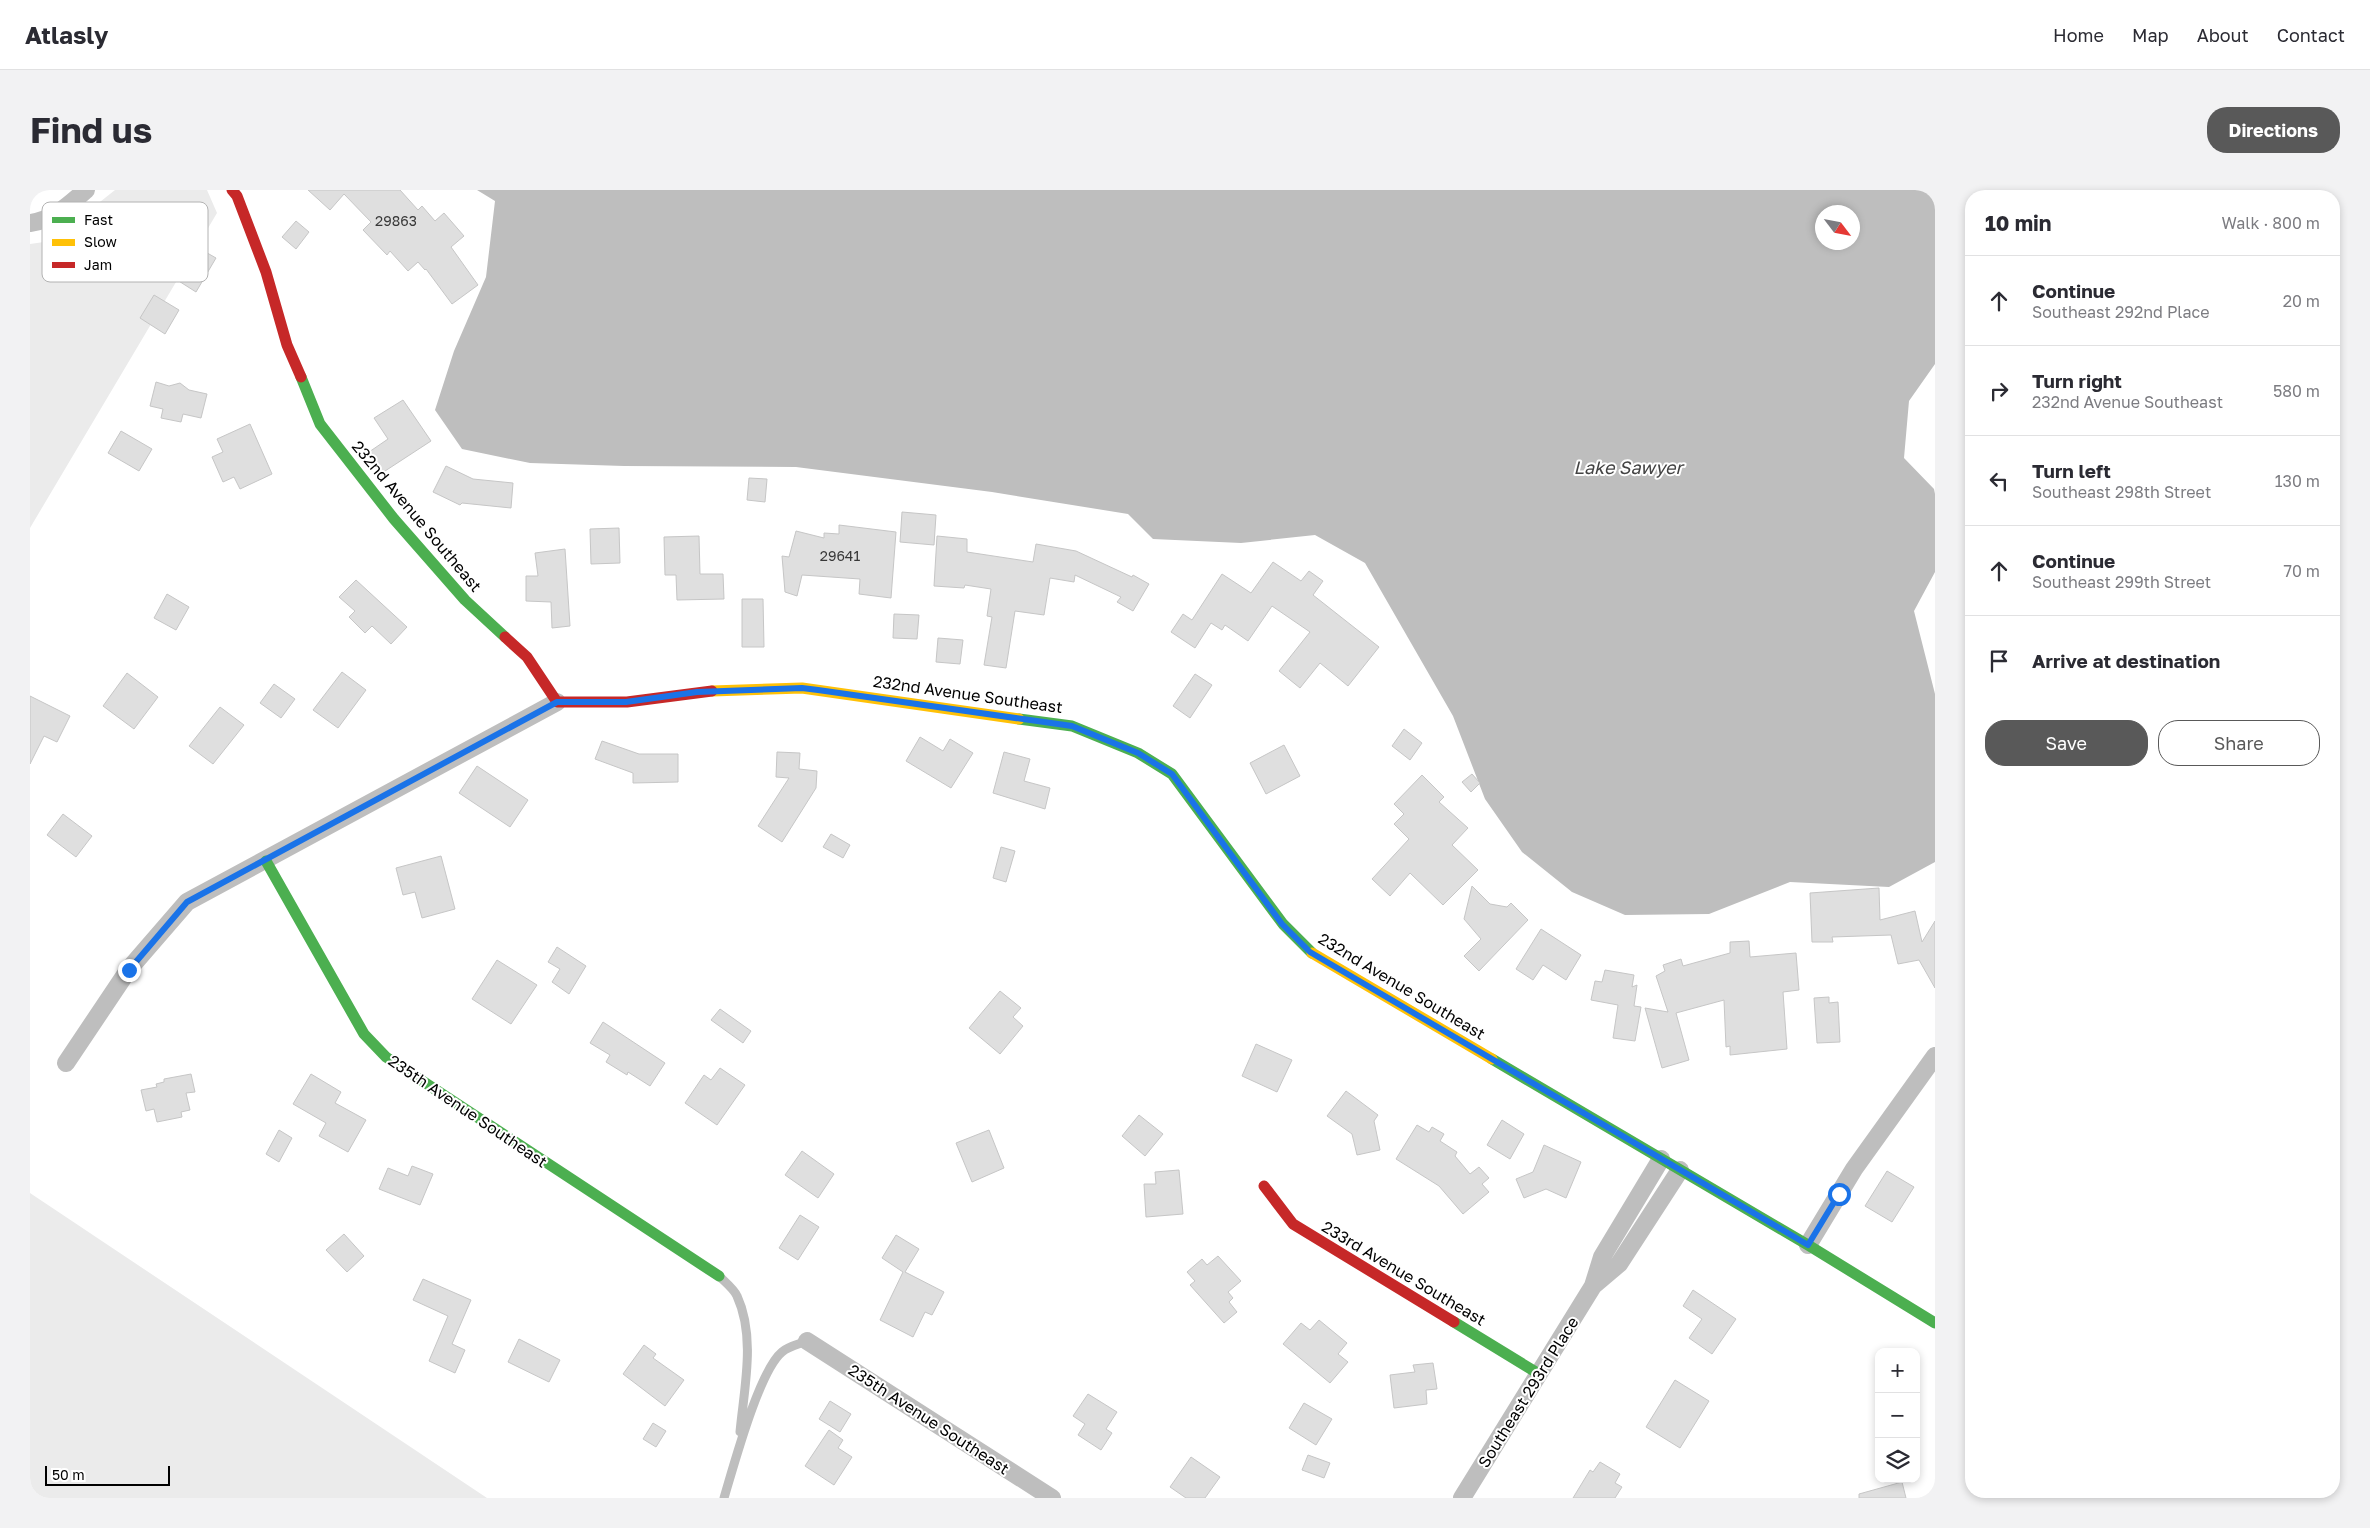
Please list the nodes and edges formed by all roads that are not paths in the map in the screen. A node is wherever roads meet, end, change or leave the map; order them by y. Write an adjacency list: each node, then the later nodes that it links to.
1 (86, 190): 3 (street)
2 (235, 193): 4 (street, 232nd Avenue Southeast)
3 (72, 202)
4 (557, 702): 5 (street); 8 (street, 232nd Avenue Southeast)
5 (266, 861): 7 (street); 12 (street, 235th Avenue Southeast)
6 (1935, 1056): 11 (street)
7 (66, 1063)
8 (1661, 1159): 9 (street, 232nd Avenue Southeast); 13 (street, Southeast 293rd Place)
9 (1680, 1170): 11 (street, 232nd Avenue Southeast); 13 (street, Southeast 293rd Place)
10 (1264, 1186): 16 (street, 233rd Avenue Southeast)
11 (1808, 1245): 14 (street, 232nd Avenue Southeast)
12 (719, 1276): 17 (lane)
13 (1593, 1286): 16 (street, Southeast 293rd Place)
14 (1935, 1323)
15 (807, 1341): 17 (lane); 19 (street, 235th Avenue Southeast)
16 (1539, 1374): 20 (street, Southeast 293rd Place)
17 (738, 1451): 18 (lane)
18 (724, 1498)
19 (1052, 1498)
20 (1462, 1498)

